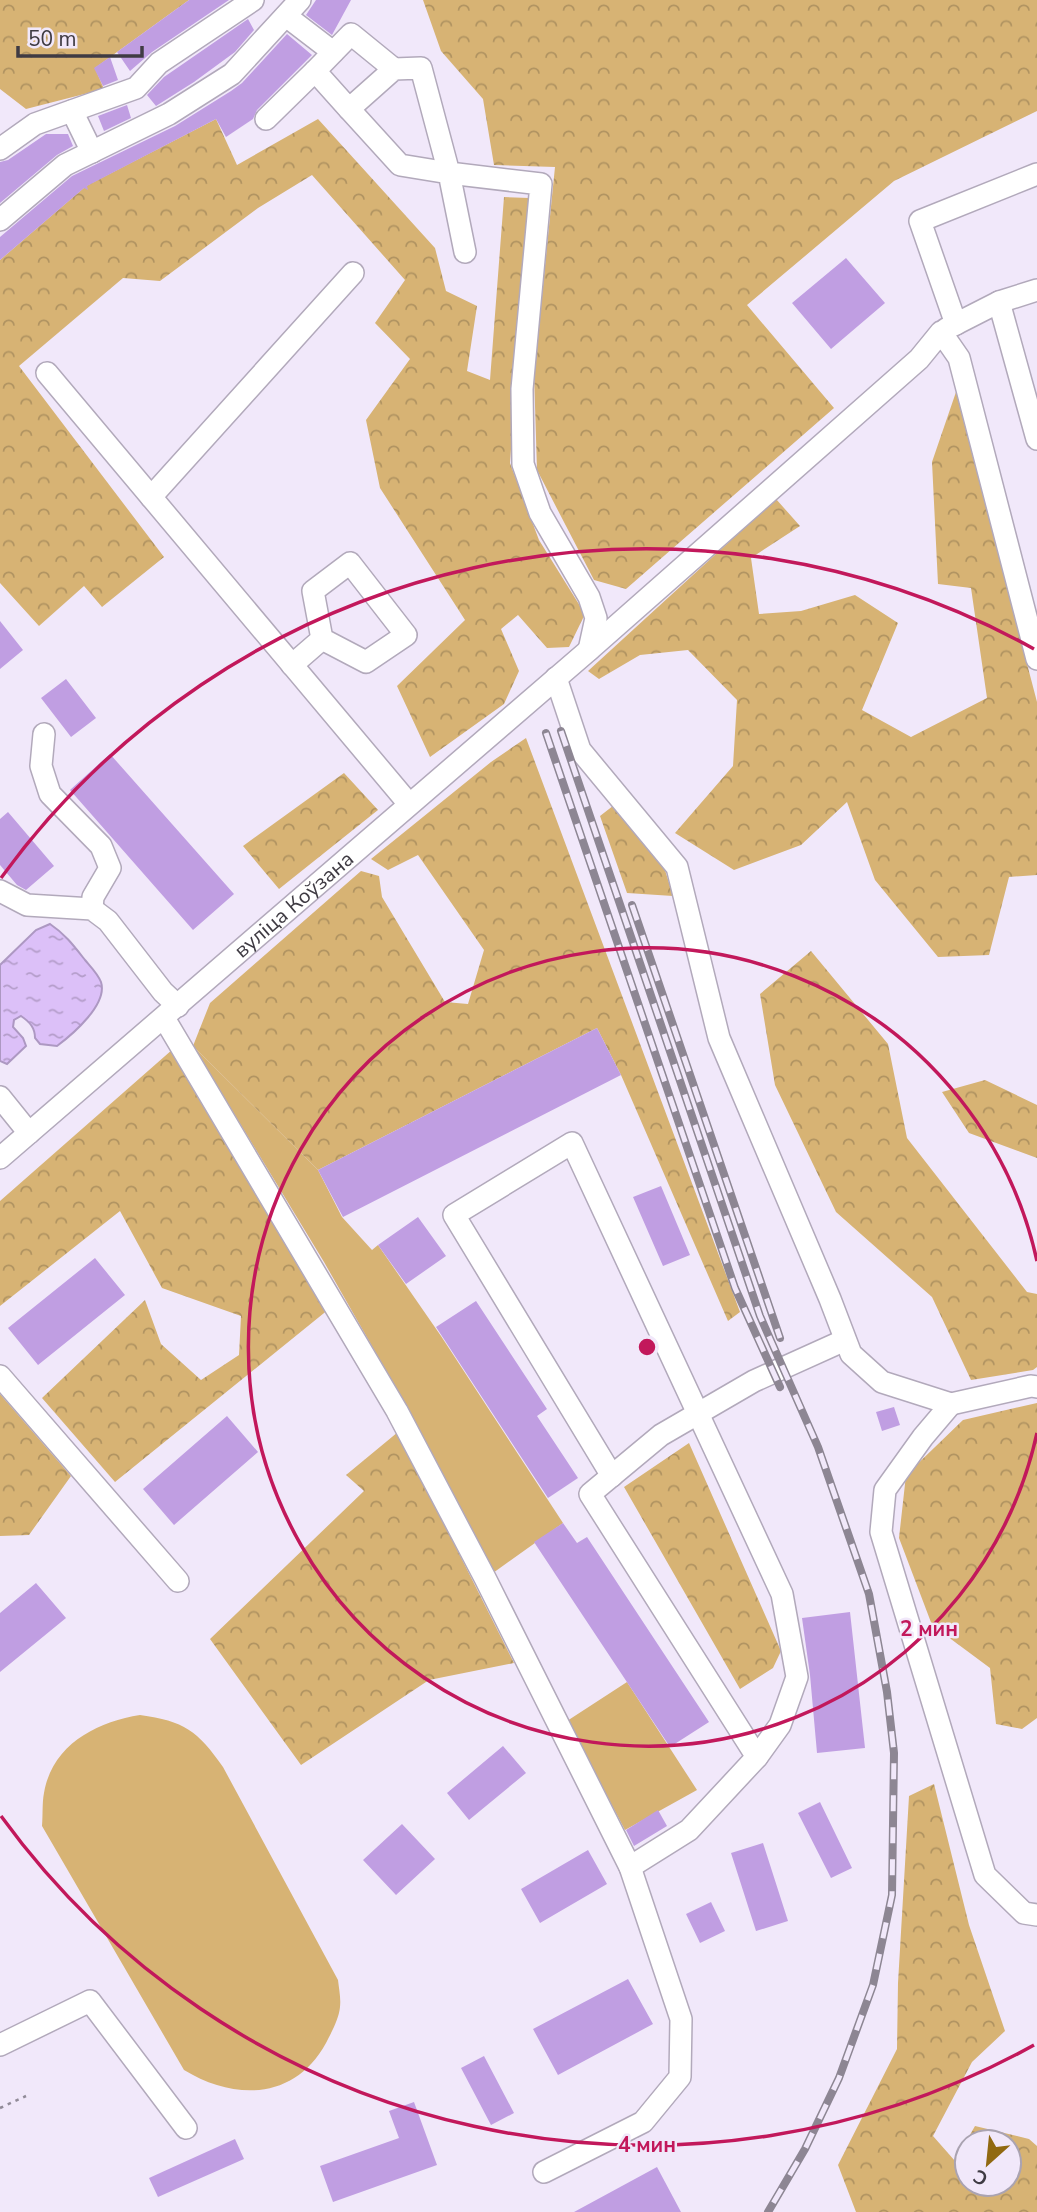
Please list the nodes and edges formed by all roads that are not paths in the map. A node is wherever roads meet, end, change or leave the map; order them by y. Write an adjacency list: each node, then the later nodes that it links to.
1 (253, 0): 6 (street)
2 (293, 8): 3 (street); 10 (street)
3 (334, 52): 4 (street); 5 (street)
4 (394, 69): 7 (street); 13 (street)
5 (315, 71): 7 (street); 9 (street)
6 (136, 88): 8 (street); 10 (street)
7 (349, 109): 13 (street)
8 (72, 111): 11 (street); 12 (street)
9 (266, 119)
10 (149, 124): 12 (street)
11 (0, 149)
12 (92, 152): 15 (street)
13 (449, 173): 16 (street); 25 (street)
14 (1037, 174): 20 (street)
15 (0, 220)
16 (465, 252)
17 (353, 273): 23 (street)
18 (1037, 290): 19 (street)
19 (999, 302): 20 (street); 22 (street)
20 (948, 328): 25 (street, вуліца Коўзана); 26 (street)
21 (47, 373): 23 (street)
22 (1037, 439)
23 (151, 497): 27 (street)
24 (321, 639): 24 (street); 27 (street)
25 (589, 650): 28 (street, вуліца Коўзана)
26 (1037, 659)
27 (292, 665): 30 (street)
28 (556, 678): 30 (street, вуліца Коўзана); 37 (street)
29 (44, 734): 32 (street)
30 (409, 804): 33 (street, вуліца Коўзана)
31 (0, 891): 32 (street)
32 (92, 909): 33 (street)
33 (171, 1012): 35 (street, вуліца Коўзана); 45 (street)
34 (0, 1097): 35 (street)
35 (29, 1133): 36 (street, вуліца Коўзана)
36 (0, 1158)
37 (845, 1340): 40 (street); 41 (street)
38 (0, 1376): 43 (street)
39 (1035, 1386): 40 (street)
40 (951, 1404): 46 (street)
41 (696, 1415): 42 (street); 42 (street); 44 (street)
42 (612, 1476): 44 (street)
43 (178, 1581)
44 (757, 1757): 45 (street)
45 (630, 1867): 49 (street)
46 (1037, 1915)
47 (0, 2045): 48 (street)
48 (186, 2128)
49 (544, 2172)

